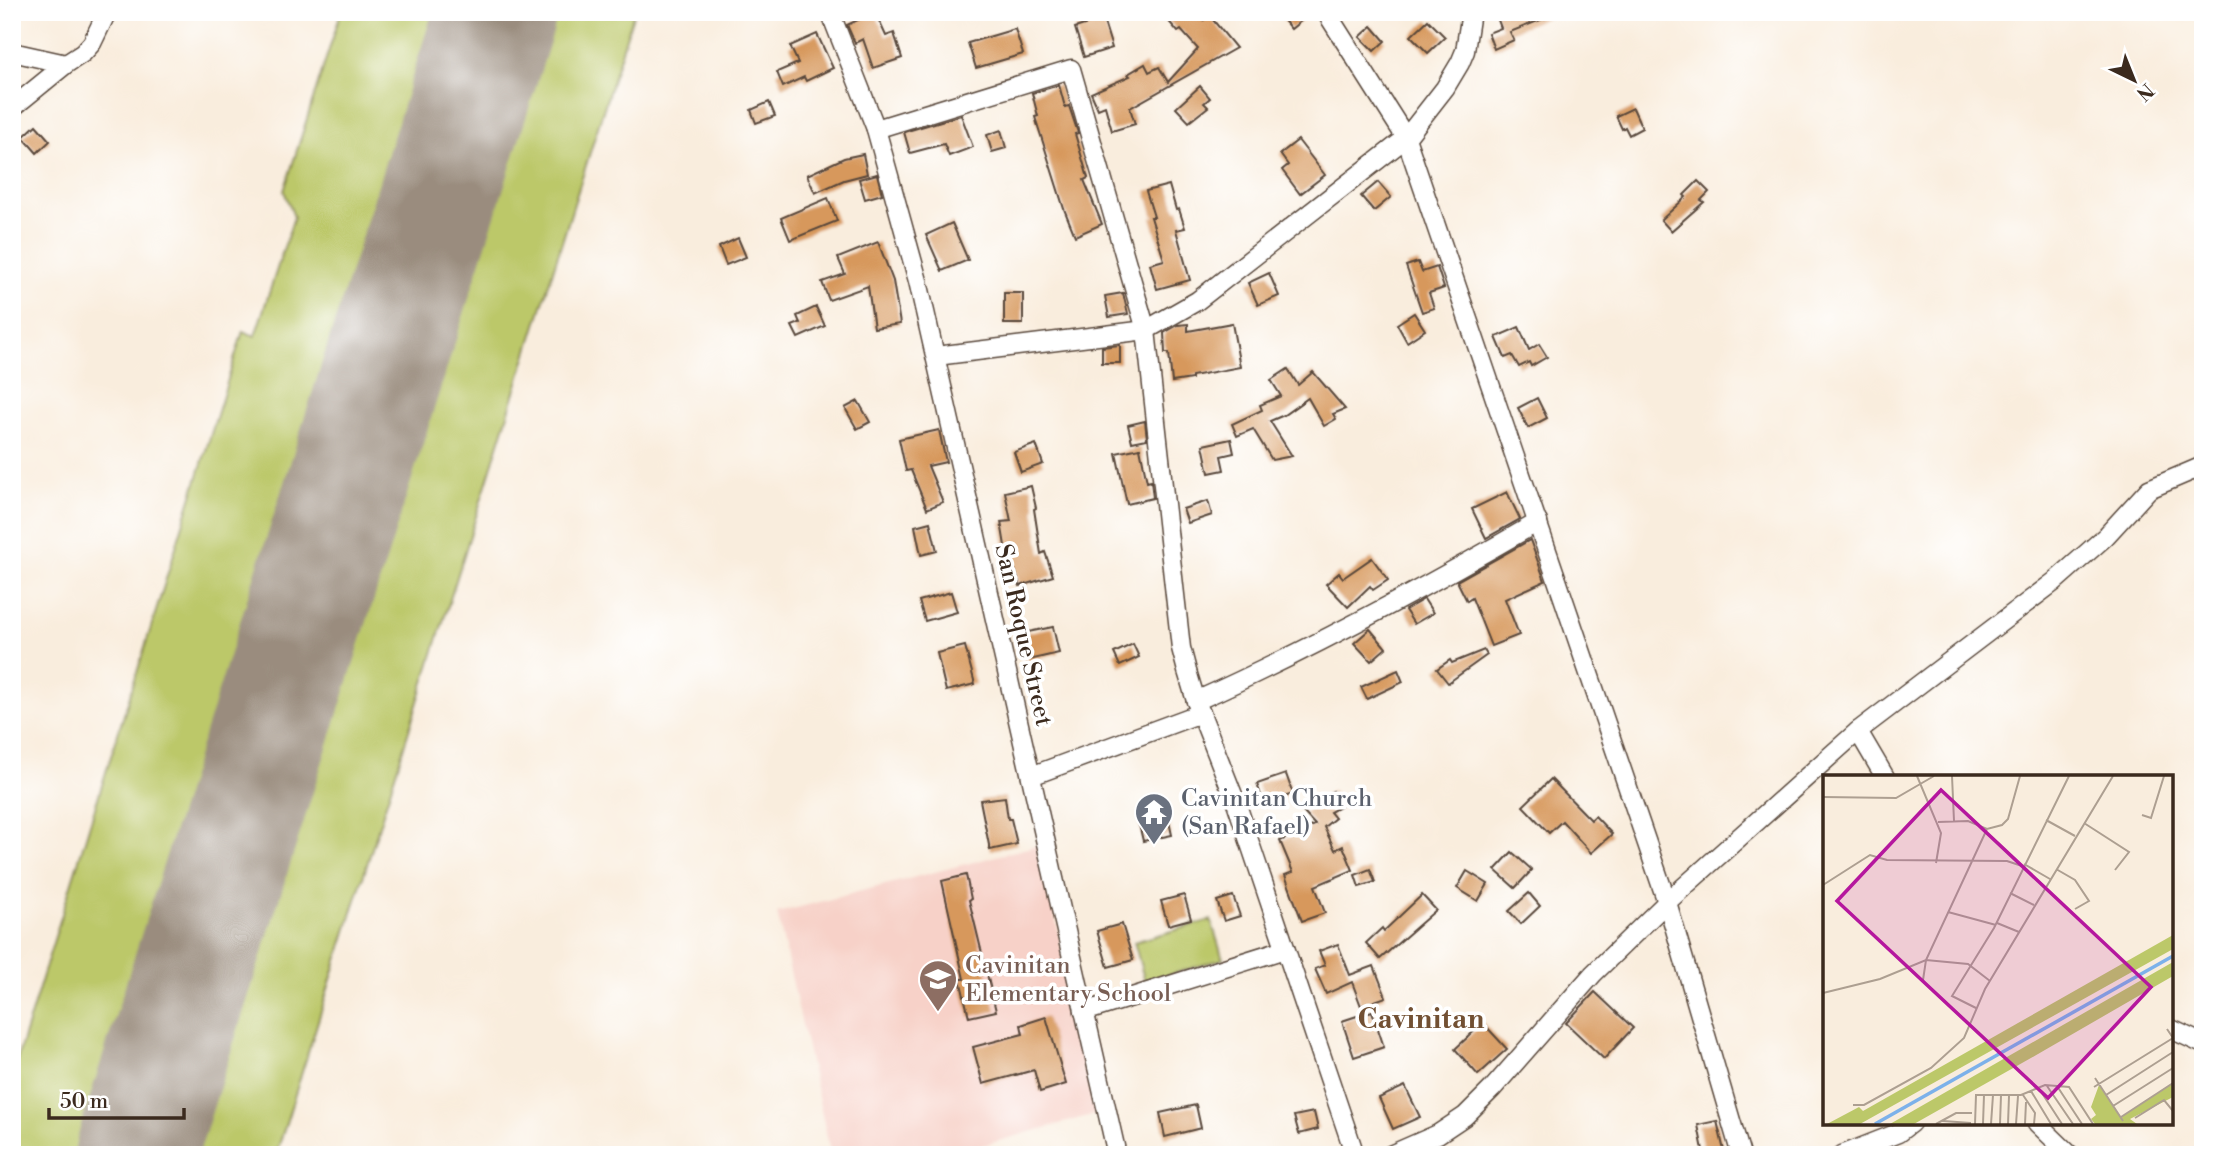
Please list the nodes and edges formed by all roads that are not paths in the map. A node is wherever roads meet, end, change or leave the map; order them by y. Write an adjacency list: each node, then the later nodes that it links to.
1 (107, 12): 6 (street)
2 (830, 12): 8 (street, San Roque Street)
3 (1326, 12): 9 (street)
4 (1471, 12): 9 (street)
5 (12, 52): 6 (street)
6 (66, 64): 7 (street)
7 (12, 108)
8 (876, 129): 10 (street); 11 (street, San Roque Street)
9 (1406, 138): 10 (street); 13 (street)
10 (1146, 330): 11 (street); 14 (street)
11 (936, 356): 17 (street, San Roque Street)
12 (2203, 466): 15 (street)
13 (1538, 522): 14 (street); 18 (street)
14 (1198, 707): 17 (street); 19 (street)
15 (1858, 730): 16 (street); 18 (street)
16 (1884, 775)
17 (1031, 776): 20 (street, San Roque Street)
18 (1667, 902): 27 (street); 28 (street)
19 (1286, 949): 20 (street); 26 (street)
20 (1084, 1012): 25 (street, San Roque Street)
21 (2173, 1030): 22 (street)
22 (2203, 1044)
23 (1907, 1125): 29 (street)
24 (2039, 1125): 30 (street)
25 (1117, 1155)
26 (1354, 1155)
27 (1390, 1155)
28 (1741, 1155)
29 (1842, 1155)
30 (2070, 1155)

